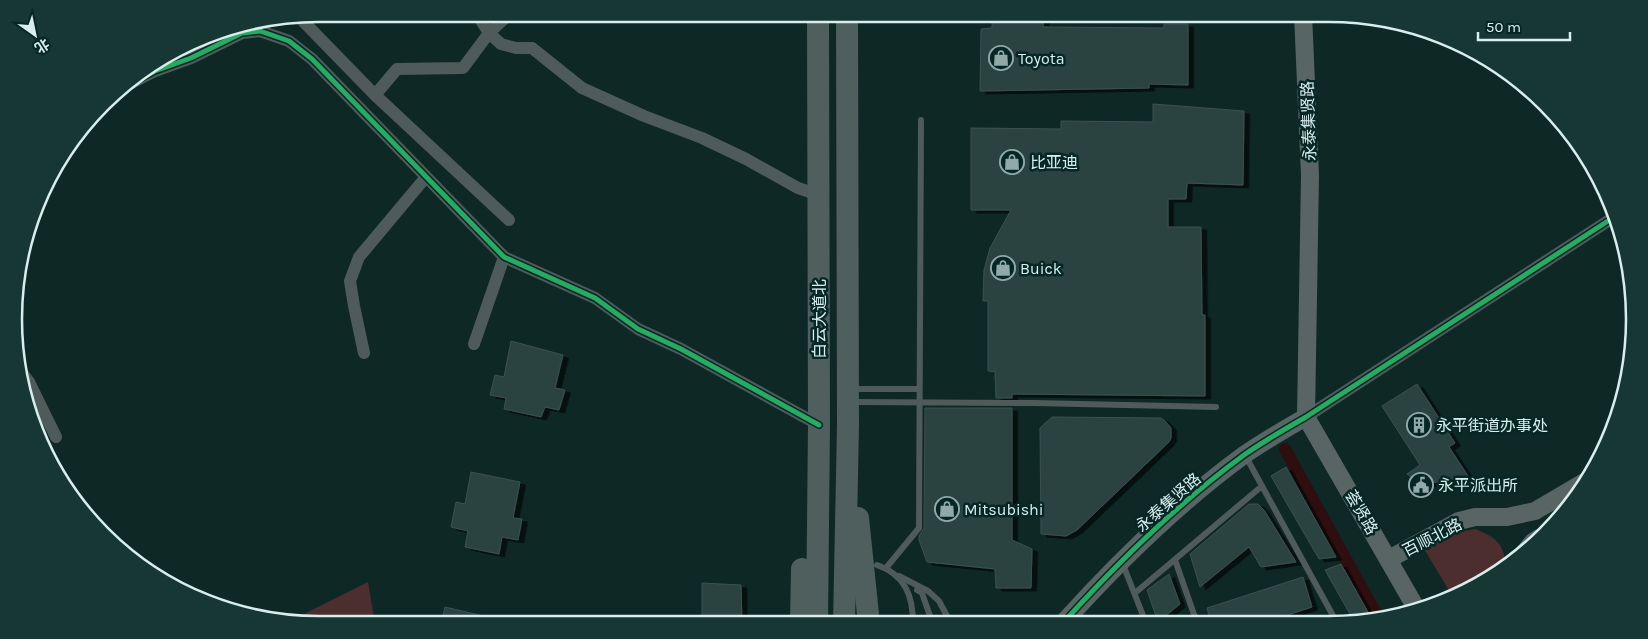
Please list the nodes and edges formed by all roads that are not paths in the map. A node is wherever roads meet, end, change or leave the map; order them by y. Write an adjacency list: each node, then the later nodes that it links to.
1 (482, 22): 8 (street)
2 (501, 22): 8 (street)
3 (818, 22): 14 (highway, 白云大道北)
4 (846, 22): 22 (highway, 白云大道北)
5 (1303, 22): 25 (street, 永泰集贤路)
6 (305, 23): 11 (street)
7 (251, 31): 13 (street)
8 (489, 33): 11 (street); 14 (street)
9 (241, 34): 10 (street)
10 (164, 67)
11 (375, 95): 15 (street)
12 (921, 120): 21 (lane)
13 (426, 177): 17 (street); 19 (street)
14 (819, 195): 26 (highway, 白云大道北)
15 (509, 220)
16 (1609, 221): 25 (street)
17 (504, 257): 18 (street); 26 (street)
18 (474, 344)
19 (364, 353)
20 (30, 383): 28 (street)
21 (918, 389): 22 (lane); 23 (lane)
22 (848, 396): 23 (lane); 27 (highway, 白云大道北)
23 (918, 403): 24 (lane); 36 (lane)
24 (1216, 407)
25 (1306, 417): 29 (street, 永泰集贤路); 32 (street, 荟贤路)
26 (819, 425): 40 (highway); 41 (highway, 白云大道北)
27 (848, 425): 42 (highway, 白云大道北); 43 (highway)
28 (56, 437)
29 (1245, 454): 30 (lane); 34 (street, 永泰集贤路)
30 (1262, 486): 33 (lane); 50 (lane)
31 (1572, 489): 32 (street, 百顺北路)
32 (1389, 559): 39 (street, 荟贤路)
33 (1175, 560): 38 (lane); 49 (lane)
34 (1122, 561): 38 (lane); 47 (street, 永泰集贤路)
35 (876, 565): 36 (lane)
36 (886, 568): 37 (lane)
37 (899, 578): 44 (lane); 45 (lane); 46 (lane)
38 (1135, 593): 48 (lane)
39 (1414, 604)
40 (801, 616)
41 (817, 616)
42 (844, 616)
43 (868, 616)
44 (912, 616)
45 (930, 616)
46 (947, 616)
47 (1070, 616)
48 (1143, 616)
49 (1195, 616)
50 (1333, 616)

